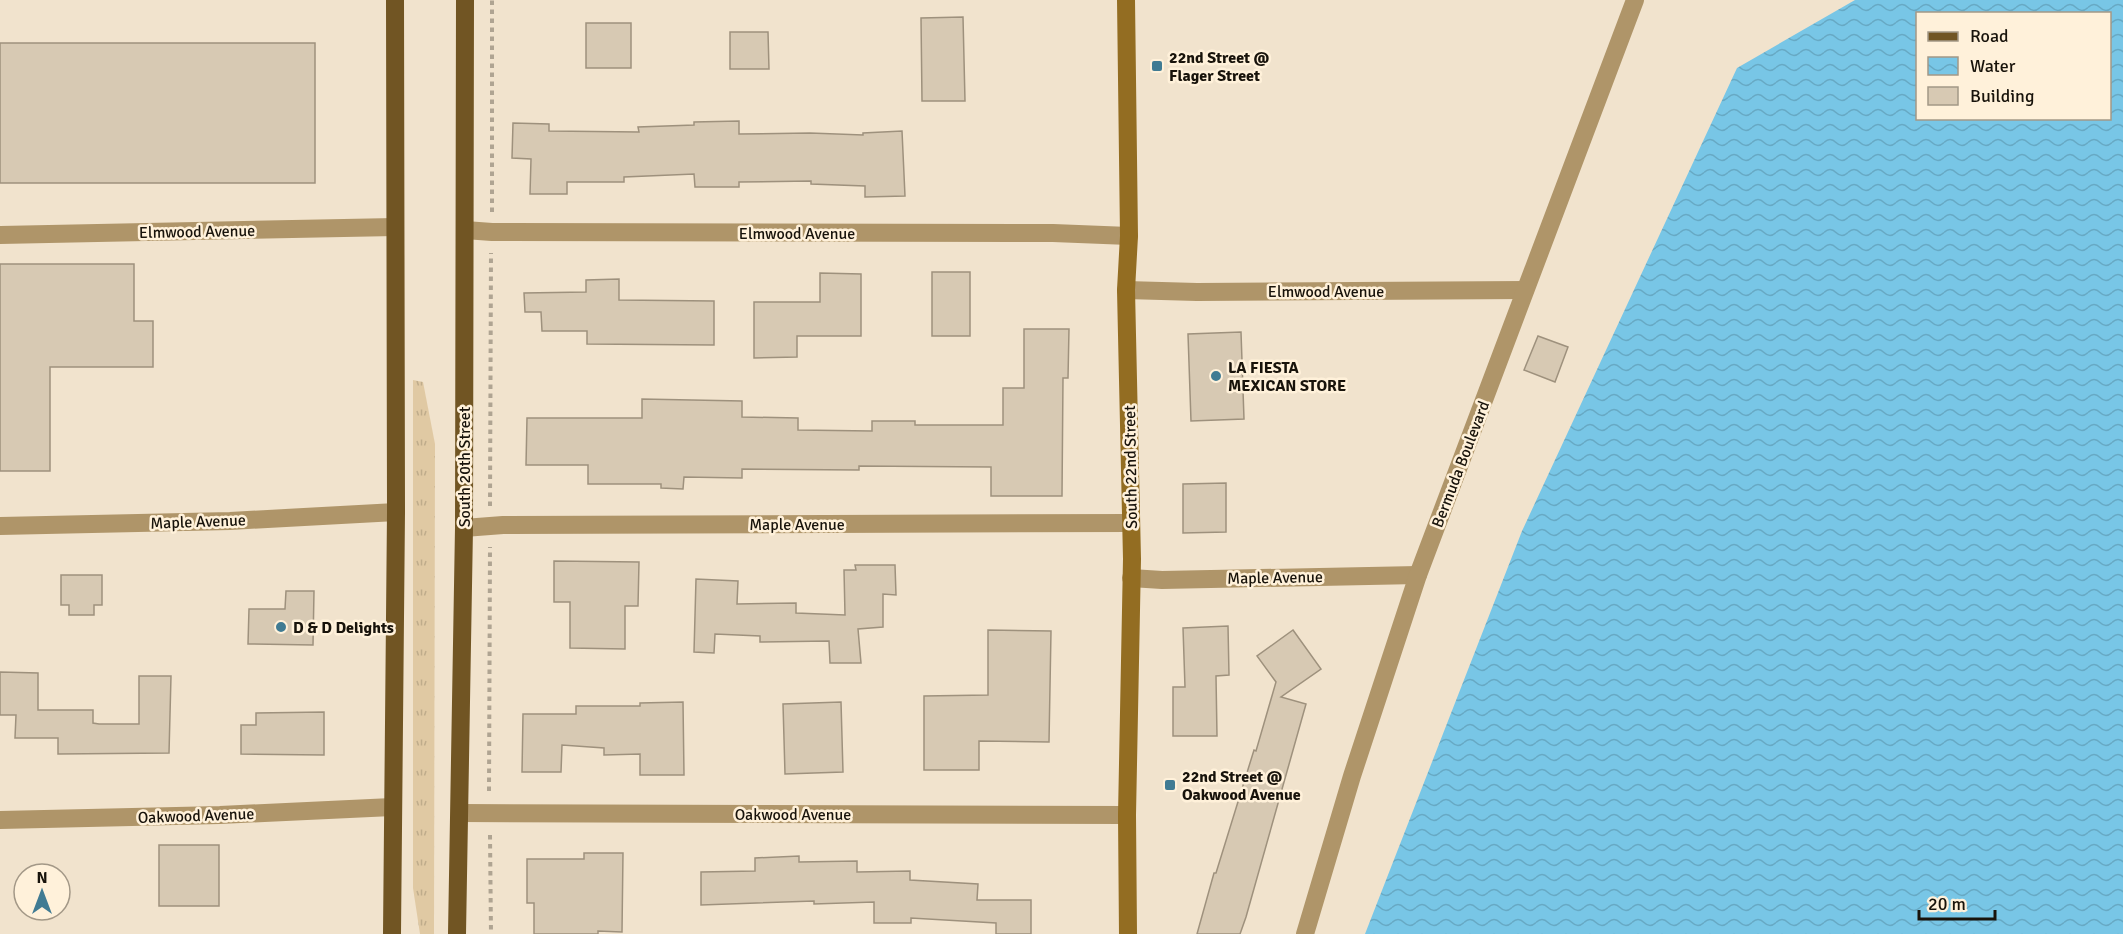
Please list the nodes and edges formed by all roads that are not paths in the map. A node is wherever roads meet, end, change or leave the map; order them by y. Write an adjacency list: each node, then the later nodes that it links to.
1 (395, 0): 5 (main road)
2 (465, 0): 6 (main road, South 20th Street)
3 (1126, 0): 8 (street, South 22nd Street)
4 (1635, 0): 10 (street, Bermuda Boulevard)
5 (395, 227): 7 (street, Elmwood Avenue); 11 (main road)
6 (465, 230): 8 (street, Elmwood Avenue); 14 (main road, South 20th Street)
7 (0, 235)
8 (1129, 236): 9 (street, South 22nd Street)
9 (1126, 290): 10 (street, Elmwood Avenue); 12 (street, South 22nd Street)
10 (1525, 290): 15 (street, Bermuda Boulevard)
11 (396, 512): 13 (street, Maple Avenue); 17 (main road)
12 (1131, 523): 14 (street, Maple Avenue); 16 (street, South 22nd Street)
13 (0, 526)
14 (464, 528): 18 (main road, South 20th Street)
15 (1418, 575): 16 (street, Maple Avenue); 24 (street, Bermuda Boulevard)
16 (1131, 578): 19 (street, South 22nd Street)
17 (392, 807): 20 (street, Oakwood Avenue); 21 (main road)
18 (460, 813): 19 (street, Oakwood Avenue); 22 (main road, South 20th Street)
19 (1127, 815): 23 (street, South 22nd Street)
20 (0, 820)
21 (392, 934)
22 (457, 934)
23 (1128, 934)
24 (1305, 934)

